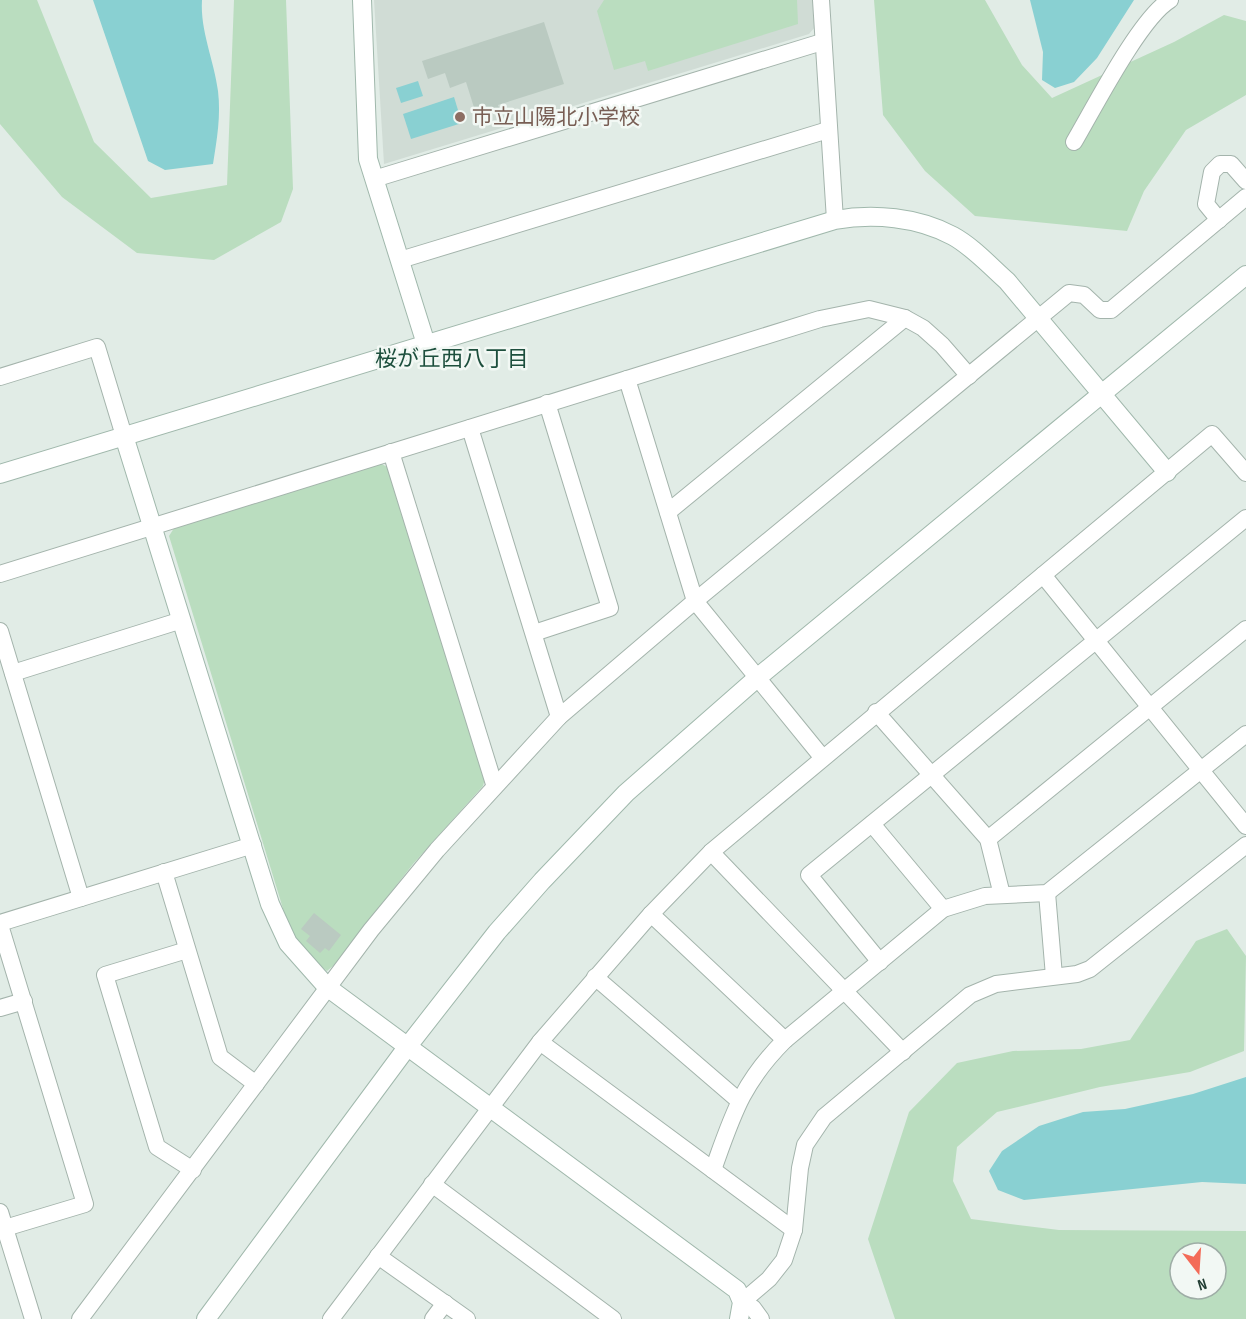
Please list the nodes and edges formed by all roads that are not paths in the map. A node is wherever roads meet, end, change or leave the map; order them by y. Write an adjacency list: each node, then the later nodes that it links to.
1 (362, 0): 7 (street)
2 (821, 0): 4 (street)
3 (1170, 0): 6 (street)
4 (822, 42): 5 (street); 7 (street)
5 (828, 130): 10 (street); 12 (street)
6 (1074, 142)
7 (374, 179): 12 (street)
8 (1246, 181): 11 (street)
9 (1246, 197): 11 (street)
10 (835, 220): 15 (street); 16 (street)
11 (1219, 220): 15 (street)
12 (400, 260): 16 (street)
13 (1246, 275): 20 (street)
14 (905, 318): 18 (street); 19 (street); 28 (street)
15 (1038, 318): 18 (street); 20 (street)
16 (426, 344): 23 (street)
17 (1, 374): 23 (street)
18 (969, 376): 33 (street)
19 (627, 379): 21 (street); 28 (street)
20 (1100, 393): 25 (street); 40 (street)
21 (547, 403): 22 (street); 37 (street)
22 (470, 428): 24 (street); 37 (street)
23 (124, 436): 27 (street); 30 (street)
24 (391, 452): 30 (street); 48 (street)
25 (1167, 472): 26 (street); 32 (street)
26 (1246, 473)
27 (0, 474)
28 (668, 512): 33 (street)
29 (1246, 518): 38 (street)
30 (152, 525): 31 (street); 34 (street)
31 (0, 574)
32 (1043, 575): 38 (street); 42 (street)
33 (694, 601): 40 (street); 43 (street)
34 (182, 620): 39 (street); 52 (street)
35 (1246, 628): 41 (street)
36 (0, 631): 39 (street)
37 (534, 633): 43 (street)
38 (1097, 642): 41 (street); 47 (street)
39 (13, 673): 58 (street)
40 (757, 678): 45 (street); 72 (street)
41 (1150, 707): 46 (street); 51 (street)
42 (876, 712): 45 (street); 47 (street)
43 (560, 717): 48 (street)
44 (1246, 735): 46 (street)
45 (822, 757): 54 (street)
46 (1202, 771): 50 (street); 56 (street)
47 (932, 776): 49 (street); 51 (street)
48 (494, 784): 66 (street)
49 (872, 824): 59 (street); 63 (street)
50 (1246, 826)
51 (988, 839): 57 (street)
52 (253, 845): 55 (street); 66 (street)
53 (1244, 849): 64 (street)
54 (711, 852): 60 (street); 67 (street)
55 (164, 872): 58 (street); 62 (street)
56 (1047, 892): 57 (street); 64 (street)
57 (1002, 895): 59 (street)
58 (81, 898): 61 (street)
59 (943, 909): 63 (street)
60 (651, 914): 65 (street); 70 (street)
61 (0, 924): 68 (street)
62 (187, 950): 74 (street); 77 (street)
63 (880, 962): 67 (street)
64 (1054, 976): 73 (street)
65 (595, 977): 71 (street); 75 (street)
66 (327, 987): 72 (street); 74 (street)
67 (844, 992): 70 (street); 73 (street)
68 (24, 1001): 69 (street); 80 (street)
69 (0, 1008)
70 (785, 1040): 75 (street)
71 (540, 1042): 76 (street); 78 (street)
72 (408, 1046): 76 (street); 87 (street)
73 (903, 1052): 81 (street)
74 (256, 1084): 77 (street)
75 (738, 1100): 78 (street)
76 (490, 1108): 79 (street); 84 (street)
77 (193, 1170): 86 (street)
78 (713, 1170): 81 (street)
79 (432, 1184): 82 (street); 91 (street)
80 (2, 1220): 85 (street)
81 (794, 1230): 84 (street)
82 (378, 1256): 83 (street); 88 (street)
83 (444, 1302): 89 (street); 90 (street)
84 (741, 1310): 92 (street)
85 (33, 1319)
86 (81, 1319)
87 (206, 1319)
88 (331, 1319)
89 (433, 1319)
90 (467, 1319)
91 (613, 1319)
92 (761, 1319)

